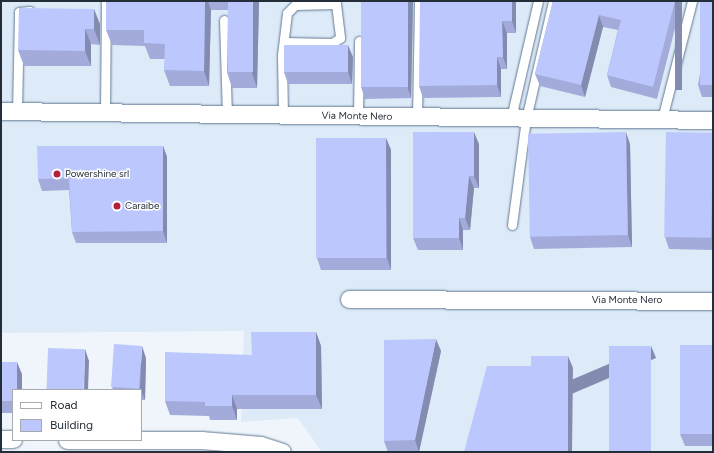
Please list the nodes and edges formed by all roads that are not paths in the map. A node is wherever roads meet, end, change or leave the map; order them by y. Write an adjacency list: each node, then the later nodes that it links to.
1 (106, 1): 11 (lane)
2 (419, 1): 15 (lane)
3 (538, 1): 16 (lane)
4 (553, 1): 16 (lane)
5 (692, 1): 17 (lane)
6 (40, 11): 10 (lane)
7 (224, 20): 12 (lane)
8 (359, 41): 14 (lane)
9 (284, 42): 9 (lane); 13 (lane)
10 (9, 111): 11 (street, Via Monte Nero)
11 (105, 112): 12 (street, Via Monte Nero)
12 (227, 114): 13 (street, Via Monte Nero)
13 (283, 115): 14 (street, Via Monte Nero)
14 (358, 116): 15 (street, Via Monte Nero)
15 (417, 117): 16 (street, Via Monte Nero)
16 (518, 119): 17 (street, Via Monte Nero); 19 (lane)
17 (662, 119): 18 (street, Via Monte Nero)
18 (713, 120)
19 (512, 225)
20 (349, 300): 21 (street, Via Monte Nero)
21 (713, 300)
22 (1, 439): 23 (street)
23 (12, 440)
24 (78, 441): 25 (street)
25 (132, 446): 26 (street)
26 (282, 452)

